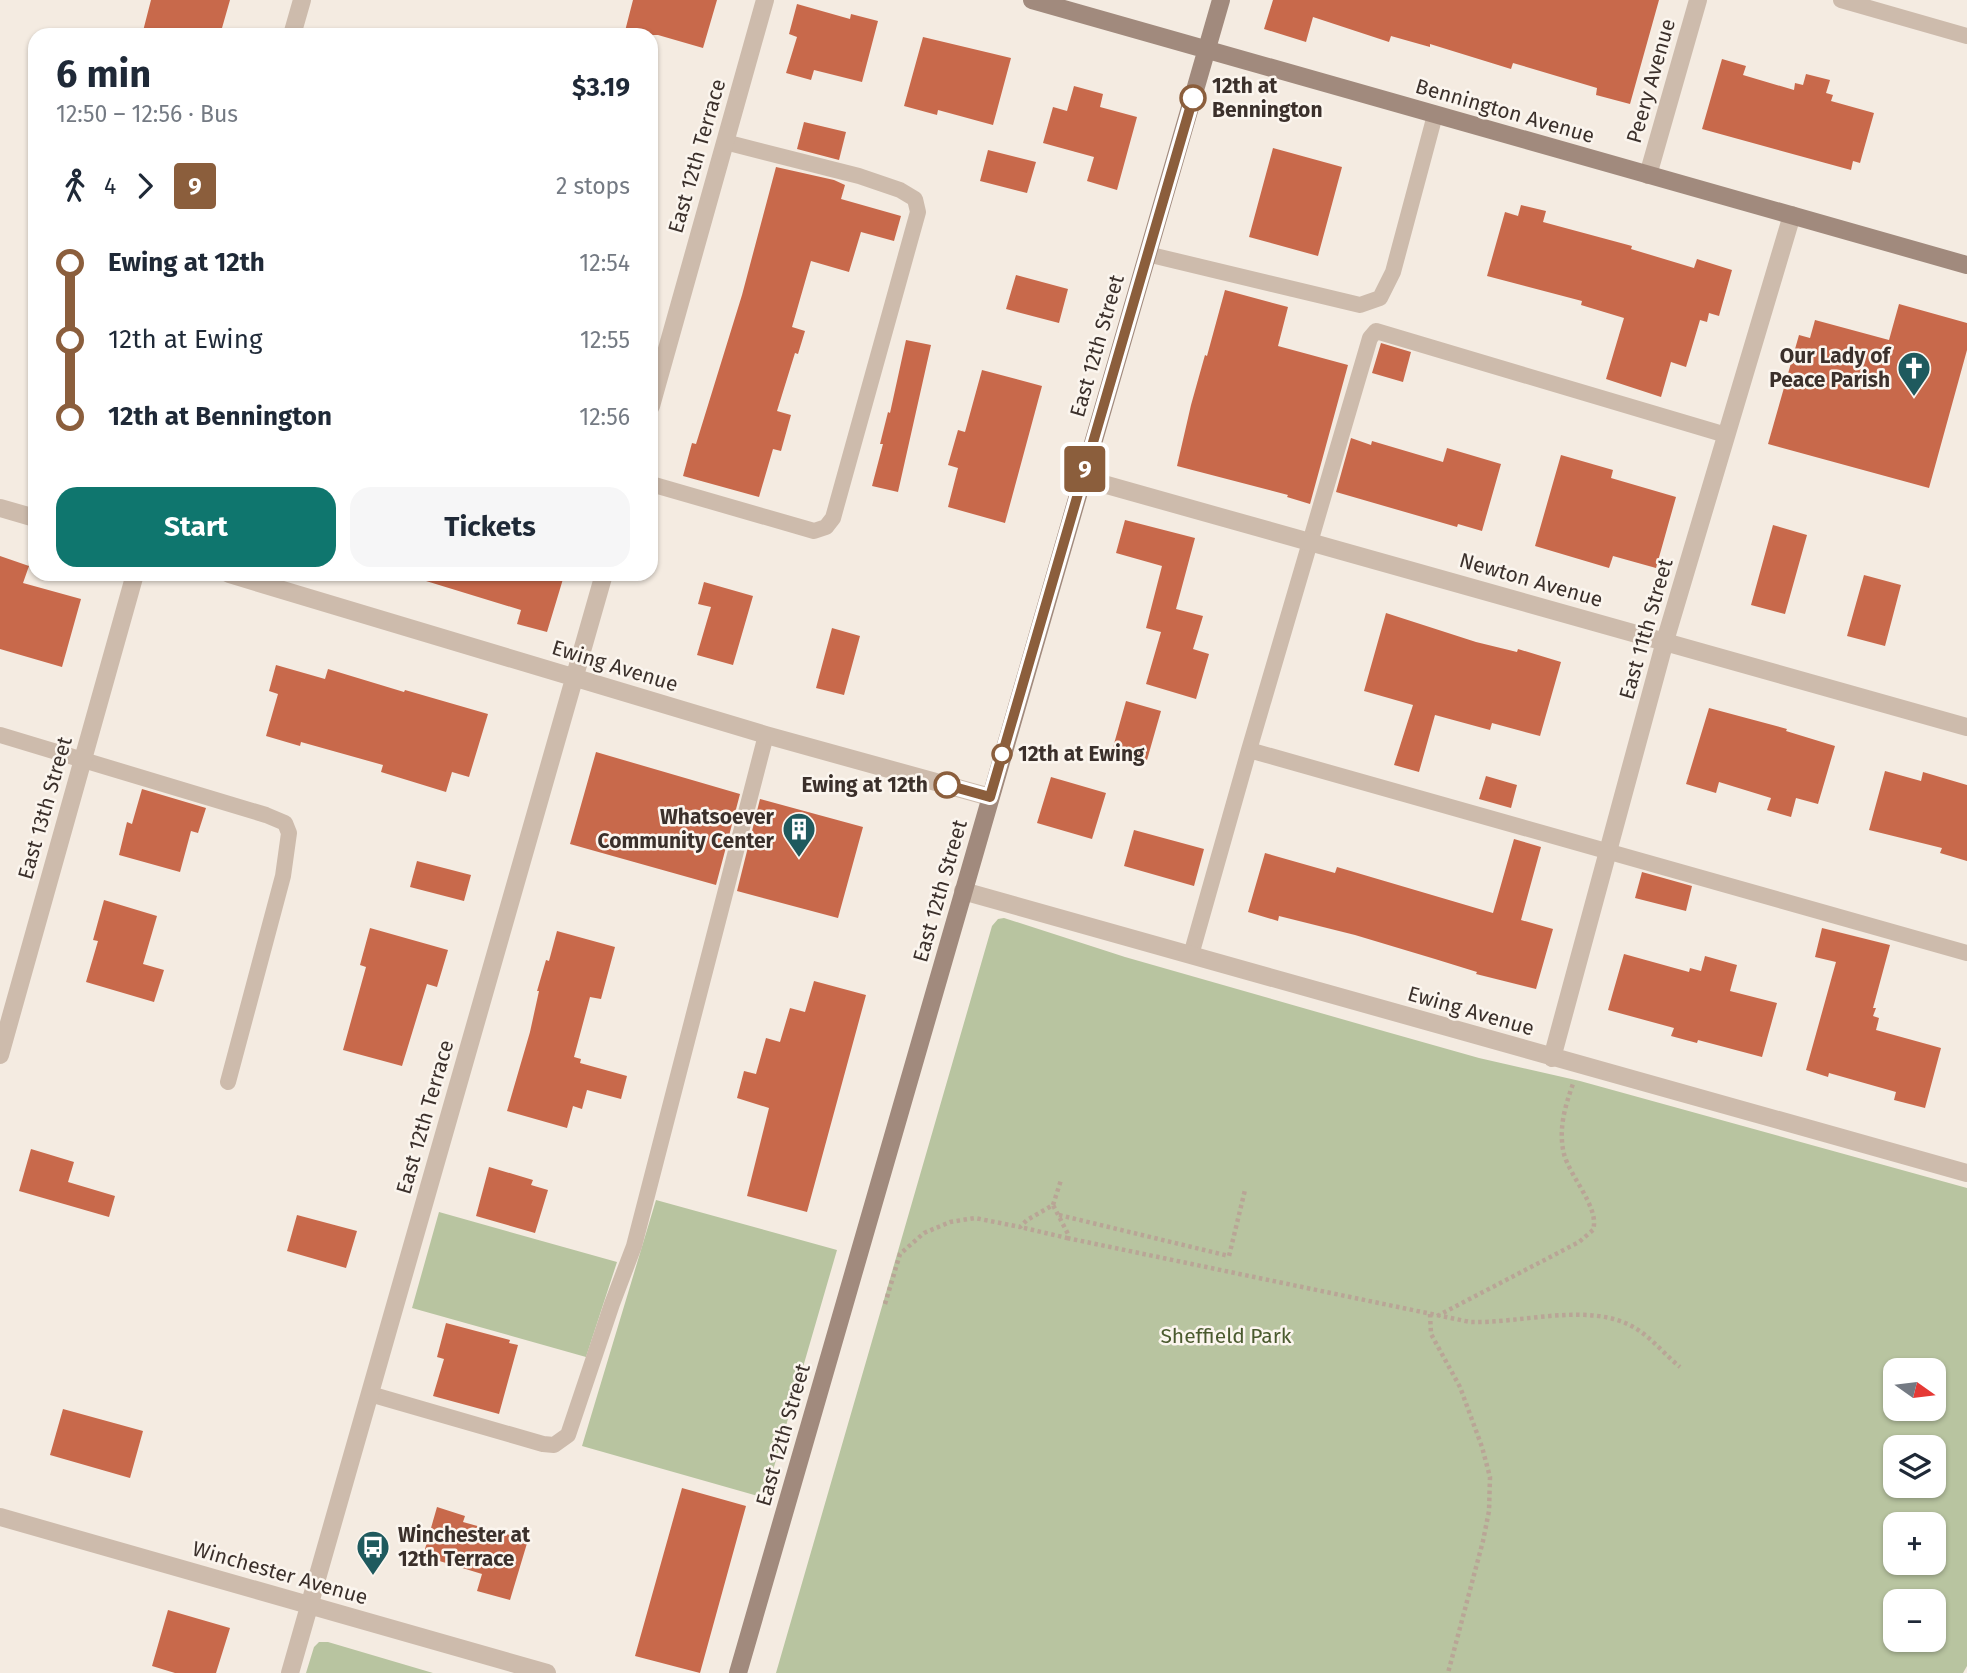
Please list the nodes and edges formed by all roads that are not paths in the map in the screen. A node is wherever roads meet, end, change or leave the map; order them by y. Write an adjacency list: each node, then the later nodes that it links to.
1 (302, 0): 7 (street)
2 (765, 0): 11 (street, East 12th Terrace)
3 (1032, 0): 9 (street, Bennington Avenue)
4 (1220, 0): 9 (street, East 12th Street)
5 (1698, 0): 12 (street, Peery Avenue)
6 (1841, 0): 8 (lane)
7 (294, 28)
8 (1967, 36)
9 (1206, 50): 10 (street, Bennington Avenue); 14 (street, East 12th Street)
10 (1435, 115): 12 (street, Bennington Avenue); 14 (lane)
11 (725, 142): 16 (street, East 12th Terrace); 19 (lane)
12 (1648, 175): 13 (street, Bennington Avenue)
13 (1792, 215): 15 (street, Bennington Avenue); 17 (street, East 11th Street)
14 (1147, 254): 18 (street, East 12th Street)
15 (1967, 265)
16 (658, 381)
17 (1726, 435): 22 (lane); 26 (street, East 11th Street)
18 (1082, 478): 22 (street, Newton Avenue); 33 (street, East 12th Street)
19 (658, 486)
20 (0, 508): 21 (street)
21 (28, 516)
22 (1310, 542): 26 (street, Newton Avenue); 31 (lane)
23 (133, 581): 32 (street, East 13th Street)
24 (252, 581): 27 (street, Ewing Avenue)
25 (602, 581): 27 (street, East 12th Terrace)
26 (1665, 641): 28 (street, Newton Avenue); 34 (street, East 11th Street)
27 (575, 678): 30 (street, Ewing Avenue); 42 (street, East 12th Terrace)
28 (1967, 727)
29 (0, 735): 32 (lane)
30 (766, 735): 33 (street, Ewing Avenue); 42 (lane)
31 (1249, 750): 34 (lane); 37 (lane)
32 (82, 759): 38 (street, East 13th Street); 40 (lane)
33 (990, 797): 35 (street, East 12th Street)
34 (1608, 853): 36 (lane); 39 (street, East 11th Street)
35 (963, 891): 37 (street, Ewing Avenue); 48 (street, East 12th Street)
36 (1967, 953)
37 (1191, 955): 39 (street, Ewing Avenue)
38 (0, 1055)
39 (1552, 1058): 41 (street, Ewing Avenue)
40 (228, 1083)
41 (1967, 1173)
42 (370, 1394): 44 (street, East 12th Terrace)
43 (0, 1517): 44 (street, Winchester Avenue)
44 (309, 1605): 45 (street, Winchester Avenue); 46 (street, East 12th Terrace)
45 (511, 1668): 47 (street, Winchester Avenue)
46 (290, 1673)
47 (547, 1673)
48 (738, 1673)

